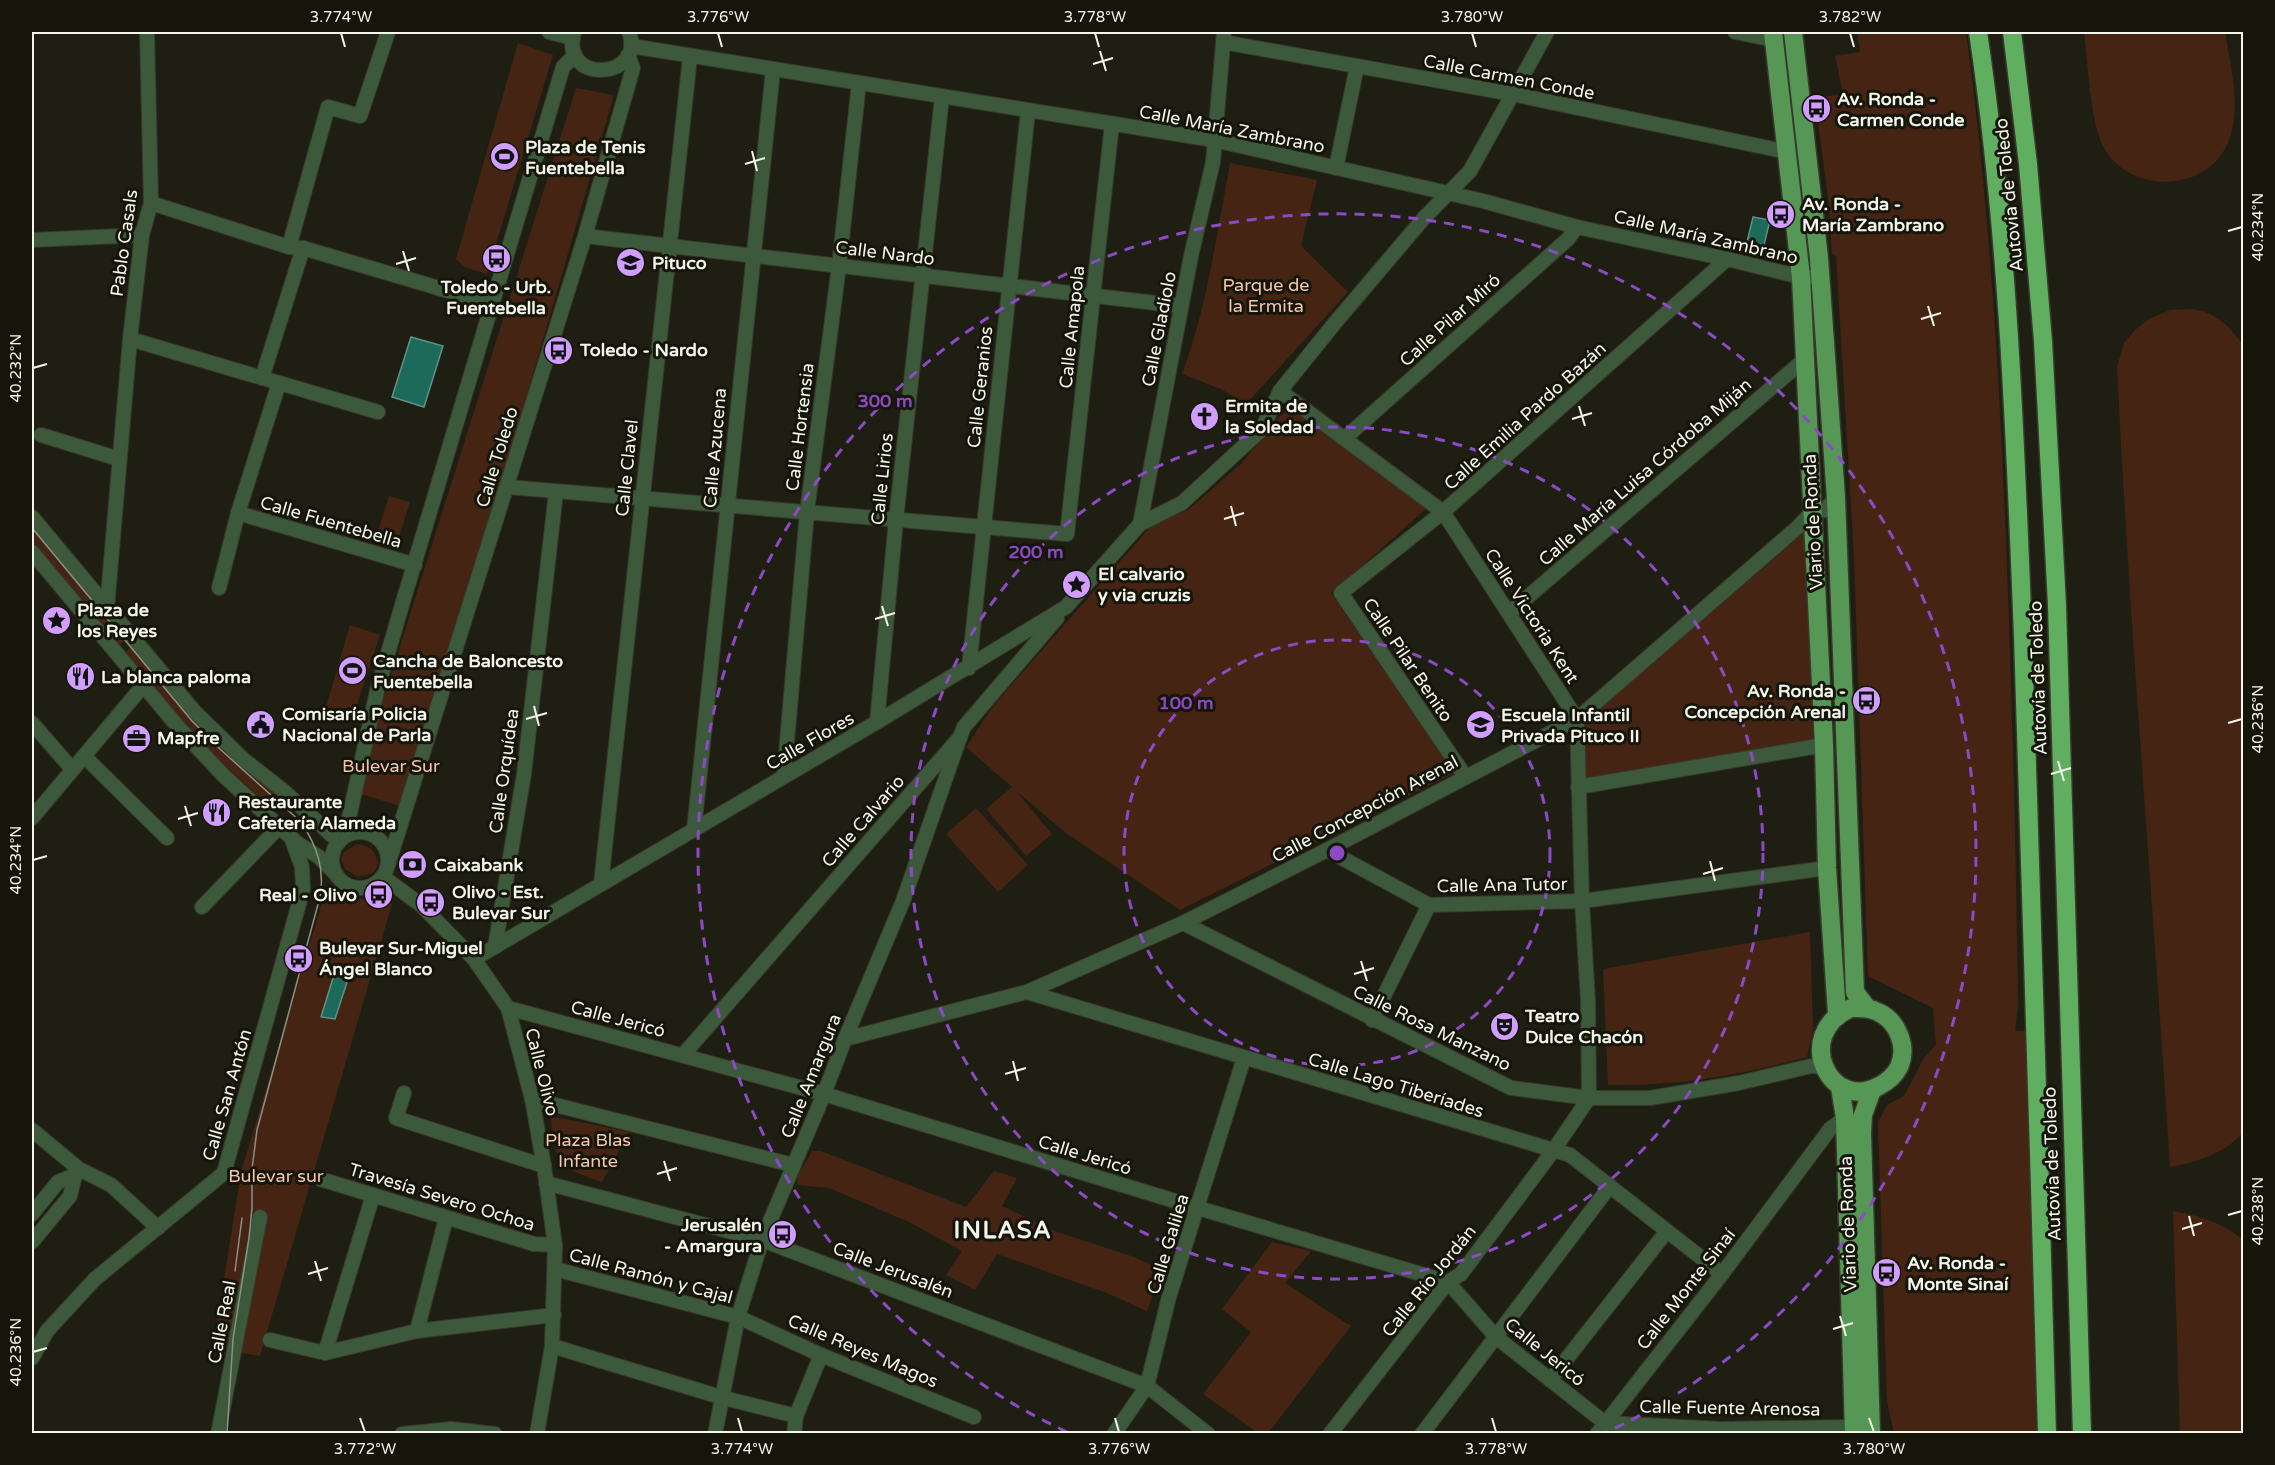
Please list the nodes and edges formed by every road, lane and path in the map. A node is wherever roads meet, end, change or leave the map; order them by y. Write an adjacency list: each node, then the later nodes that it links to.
1 (147, 32): 27 (street, Pablo Casals)
2 (388, 32): 32 (street, Calle Fuentebella)
3 (549, 32): 10 (street)
4 (629, 32): 13 (street, Calle Toledo)
5 (1547, 32): 19 (street)
6 (1735, 32): 11 (street)
7 (1793, 32): 38 (main road, Viario de Ronda)
8 (1978, 32): 165 (highway, Autovía de Toledo)
9 (2012, 32): 166 (highway, Autovía de Toledo)
10 (573, 34): 14 (street)
11 (1773, 36): 24 (main road, Viario de Ronda)
12 (1223, 37): 16 (street, Calle Carmen Conde); 23 (street, Calle Gladiolo)
13 (629, 51): 14 (street); 15 (street, Calle María Zambrano); 30 (street, Calle Toledo)
14 (575, 55): 42 (street)
15 (690, 57): 17 (street, Calle María Zambrano); 33 (street, Calle Clavel)
16 (1357, 66): 19 (street, Calle Carmen Conde); 25 (street)
17 (772, 70): 18 (street, Calle María Zambrano); 34 (street, Calle Azucena)
18 (859, 83): 20 (street, Calle María Zambrano); 36 (street, Calle Hortensia)
19 (1512, 94): 24 (street, Calle Carmen Conde); 26 (street)
20 (942, 97): 21 (street, Calle María Zambrano); 37 (street, Calle Lirios)
21 (1028, 111): 22 (street, Calle María Zambrano); 40 (street, Calle Geranios)
22 (1112, 124): 23 (street, Calle María Zambrano); 41 (street, Calle Amapola)
23 (1214, 140): 25 (street, Calle María Zambrano); 43 (street, Calle Gladiolo)
24 (1788, 152): 39 (main road, Viario de Ronda)
25 (1336, 168): 26 (street, Calle María Zambrano)
26 (1448, 194): 28 (street, Calle María Zambrano); 47 (street)
27 (151, 203): 29 (street, Pablo Casals); 32 (street)
28 (1577, 227): 35 (street, Calle María Zambrano); 50 (street, Calle Pilar Miró)
29 (142, 235): 31 (street); 44 (street, Pablo Casals)
30 (585, 236): 33 (street, Calle Nardo); 52 (street, Calle Toledo)
31 (32, 240)
32 (296, 247): 42 (street); 46 (street, Calle Fuentebella)
33 (669, 247): 34 (street, Calle Nardo); 54 (street, Calle Clavel)
34 (752, 256): 36 (street, Calle Nardo); 56 (street, Calle Azucena)
35 (1727, 259): 39 (street, Calle María Zambrano); 58 (street, Calle Emilia Pardo Bazán)
36 (839, 266): 37 (street, Calle Nardo); 57 (street, Calle Hortensia)
37 (922, 276): 40 (street, Calle Nardo); 62 (street, Calle Lirios)
38 (1820, 277): 39 (street, Calle María Zambrano); 55 (main road, Viario de Ronda)
39 (1801, 278): 45 (main road, Viario de Ronda)
40 (1009, 287): 41 (street, Calle Nardo); 64 (street, Calle Geranios)
41 (1093, 296): 43 (street, Calle Nardo); 64 (street, Calle Amapola)
42 (493, 300): 66 (street)
43 (1181, 306): 63 (street, Calle Gladiolo)
44 (130, 339): 46 (street); 51 (street, Pablo Casals)
45 (1804, 360): 59 (main road, Viario de Ronda); 71 (street, Calle María Luisa Córdoba Miján)
46 (272, 380): 48 (street); 60 (street, Calle Fuentebella)
47 (1280, 391): 50 (street, Calle Victoria Kent); 63 (street)
48 (378, 412)
49 (40, 435): 51 (street)
50 (1345, 438): 58 (street, Calle Victoria Kent)
51 (119, 459): 70 (street, Pablo Casals)
52 (507, 487): 53 (street); 92 (street, Calle Toledo)
53 (556, 492): 54 (street); 99 (street, Calle Orquídea)
54 (642, 497): 56 (street); 94 (street, Calle Clavel)
55 (1836, 498): 59 (street, Calle Concepción Arenal); 103 (main road, Viario de Ronda)
56 (728, 506): 57 (street); 86 (street, Calle Azucena)
57 (807, 512): 62 (street); 81 (street, Calle Hortensia)
58 (1443, 512): 68 (street, Calle Emilia Pardo Bazán); 71 (street, Calle Victoria Kent)
59 (1812, 512): 74 (street, Calle Concepción Arenal); 78 (main road, Viario de Ronda)
60 (238, 513): 66 (street, Calle Fuentebella); 67 (street, Calle Fuentebella)
61 (32, 517): 70 (street)
62 (896, 520): 64 (street); 75 (street, Calle Lirios)
63 (1140, 524): 69 (street, Calle Flores)
64 (982, 528): 72 (street, Calle Geranios)
65 (32, 552): 73 (street)
66 (415, 565): 89 (street)
67 (219, 588)
68 (1341, 593): 82 (street, Calle Pilar Benito)
69 (1066, 607): 72 (street, Calle Flores); 77 (street, Calle Calvario)
70 (107, 608): 89 (street)
71 (1509, 613): 74 (street, Calle Victoria Kent)
72 (969, 668): 75 (street, Calle Flores)
73 (142, 687): 79 (street); 85 (street)
74 (1577, 719): 82 (street, Calle Concepción Arenal); 83 (street)
75 (877, 722): 81 (street, Calle Flores)
76 (32, 723): 80 (street)
77 (960, 738): 106 (street, Calle Amargura); 107 (street, Calle Calvario)
78 (1824, 745): 83 (street); 91 (main road, Viario de Ronda)
79 (84, 756): 80 (street); 88 (street)
80 (72, 769): 84 (street)
81 (784, 776): 86 (street, Calle Flores)
82 (1465, 776): 90 (street, Calle Concepción Arenal)
83 (1578, 787): 95 (street)
84 (32, 818)
85 (280, 826): 87 (street); 97 (street)
86 (693, 830): 94 (street, Calle Flores)
87 (291, 837): 93 (street); 130 (street, Calle San Antón)
88 (167, 838)
89 (342, 839): 92 (street); 93 (street)
90 (1327, 850): 96 (street, Calle Ana Tutor); 98 (street, Calle Concepción Arenal)
91 (1827, 868): 95 (street, Calle Ana Tutor); 104 (main road, Viario de Ronda)
92 (385, 873): 93 (street); 100 (street, Calle Olivo)
93 (336, 874)
94 (600, 884): 99 (street, Calle Flores)
95 (1582, 901): 96 (street, Calle Ana Tutor); 114 (street)
96 (1430, 905): 105 (street)
97 (202, 907)
98 (1183, 923): 101 (street, Calle Concepción Arenal); 105 (street, Calle Rosa Manzano)
99 (495, 947): 100 (street, Calle Flores)
100 (474, 959): 102 (street, Calle Olivo)
101 (1027, 992): 106 (street, Calle Concepción Arenal); 108 (street, Calle Lago Tiberíades)
102 (507, 1008): 107 (street, Calle Jericó); 115 (street, Calle Olivo)
103 (1867, 1008): 104 (main road); 111 (main road)
104 (1837, 1014): 109 (main road)
105 (1372, 1020): 114 (street, Calle Rosa Manzano)
106 (845, 1039): 113 (street, Calle Amargura)
107 (683, 1055): 113 (street, Calle Jericó)
108 (1244, 1058): 118 (street, Calle Lago Tiberíades); 126 (street, Calle Galilea)
109 (1824, 1067): 110 (main road); 114 (street, Calle Rosa Manzano)
110 (1840, 1087): 111 (main road); 116 (main road, Viario de Ronda)
111 (1872, 1090): 154 (main road, Viario de Ronda)
112 (404, 1093): 120 (street)
113 (824, 1094): 119 (street, Calle Amargura); 126 (street, Calle Jericó)
114 (1589, 1098): 118 (street)
115 (532, 1099): 119 (street); 120 (street, Calle Olivo)
116 (1845, 1118): 136 (street, Calle Monte Sinaí); 154 (main road, Viario de Ronda)
117 (32, 1130): 121 (street)
118 (1553, 1151): 124 (street, Calle Lago Tiberíades); 137 (street, Calle Río Jordán)
119 (793, 1165): 132 (street, Calle Amargura)
120 (544, 1166): 123 (street, Calle Olivo)
121 (77, 1172): 127 (street); 130 (street); 133 (street)
122 (320, 1179): 125 (street, Travesía Severo Ochoa)
123 (546, 1183): 132 (street, Calle Jerusalén); 134 (street, Calle Olivo)
124 (1610, 1186): 131 (street, Calle Lago Tiberíades); 141 (street)
125 (373, 1195): 129 (street, Travesía Severo Ochoa); 144 (street)
126 (1198, 1208): 137 (street, Calle Jericó); 148 (street, Calle Galilea)
127 (32, 1214)
128 (260, 1217): 155 (street, Calle Real)
129 (446, 1218): 134 (street, Travesía Severo Ochoa); 140 (street)
130 (158, 1228): 146 (street, Calle San Antón)
131 (1667, 1231): 136 (street, Calle Lago Tiberíades); 147 (street)
132 (762, 1240): 139 (street, Calle Amargura); 148 (street, Calle Jerusalén)
133 (32, 1242)
134 (555, 1245): 135 (street, Calle Olivo)
135 (555, 1269): 138 (street, Calle Olivo); 139 (street, Calle Ramón y Cajal)
136 (1722, 1274): 152 (street, Calle Monte Sinaí)
137 (1448, 1282): 141 (street, Calle Jericó); 163 (street, Calle Río Jordán)
138 (554, 1315): 140 (street); 143 (street, Calle Olivo)
139 (738, 1317): 145 (street, Calle Reyes Magos); 149 (street, Calle Amargura)
140 (417, 1331): 144 (street)
141 (1496, 1337): 147 (street, Calle Jericó); 164 (street)
142 (270, 1340): 144 (street)
143 (552, 1346): 149 (street); 158 (street, Calle Olivo)
144 (325, 1353)
145 (820, 1356): 150 (street); 151 (street, Calle Reyes Magos)
146 (32, 1358)
147 (1550, 1380): 152 (street, Calle Jericó)
148 (1147, 1386): 161 (street, Calle Galilea); 162 (street, Calle Jerusalén)
149 (724, 1398): 150 (street); 159 (street, Calle Amargura)
150 (796, 1416): 160 (street)
151 (974, 1417)
152 (1601, 1428): 153 (street, Calle Fuente Arenosa)
153 (1721, 1431): 154 (street, Calle Fuente Arenosa)
154 (1860, 1431)
155 (218, 1434)
156 (402, 1434): 157 (street)
157 (495, 1434)
158 (537, 1434)
159 (715, 1434)
160 (794, 1434)
161 (1114, 1434)
162 (1208, 1434)
163 (1330, 1434)
164 (1422, 1434)
165 (2047, 1434)
166 (2082, 1434)

